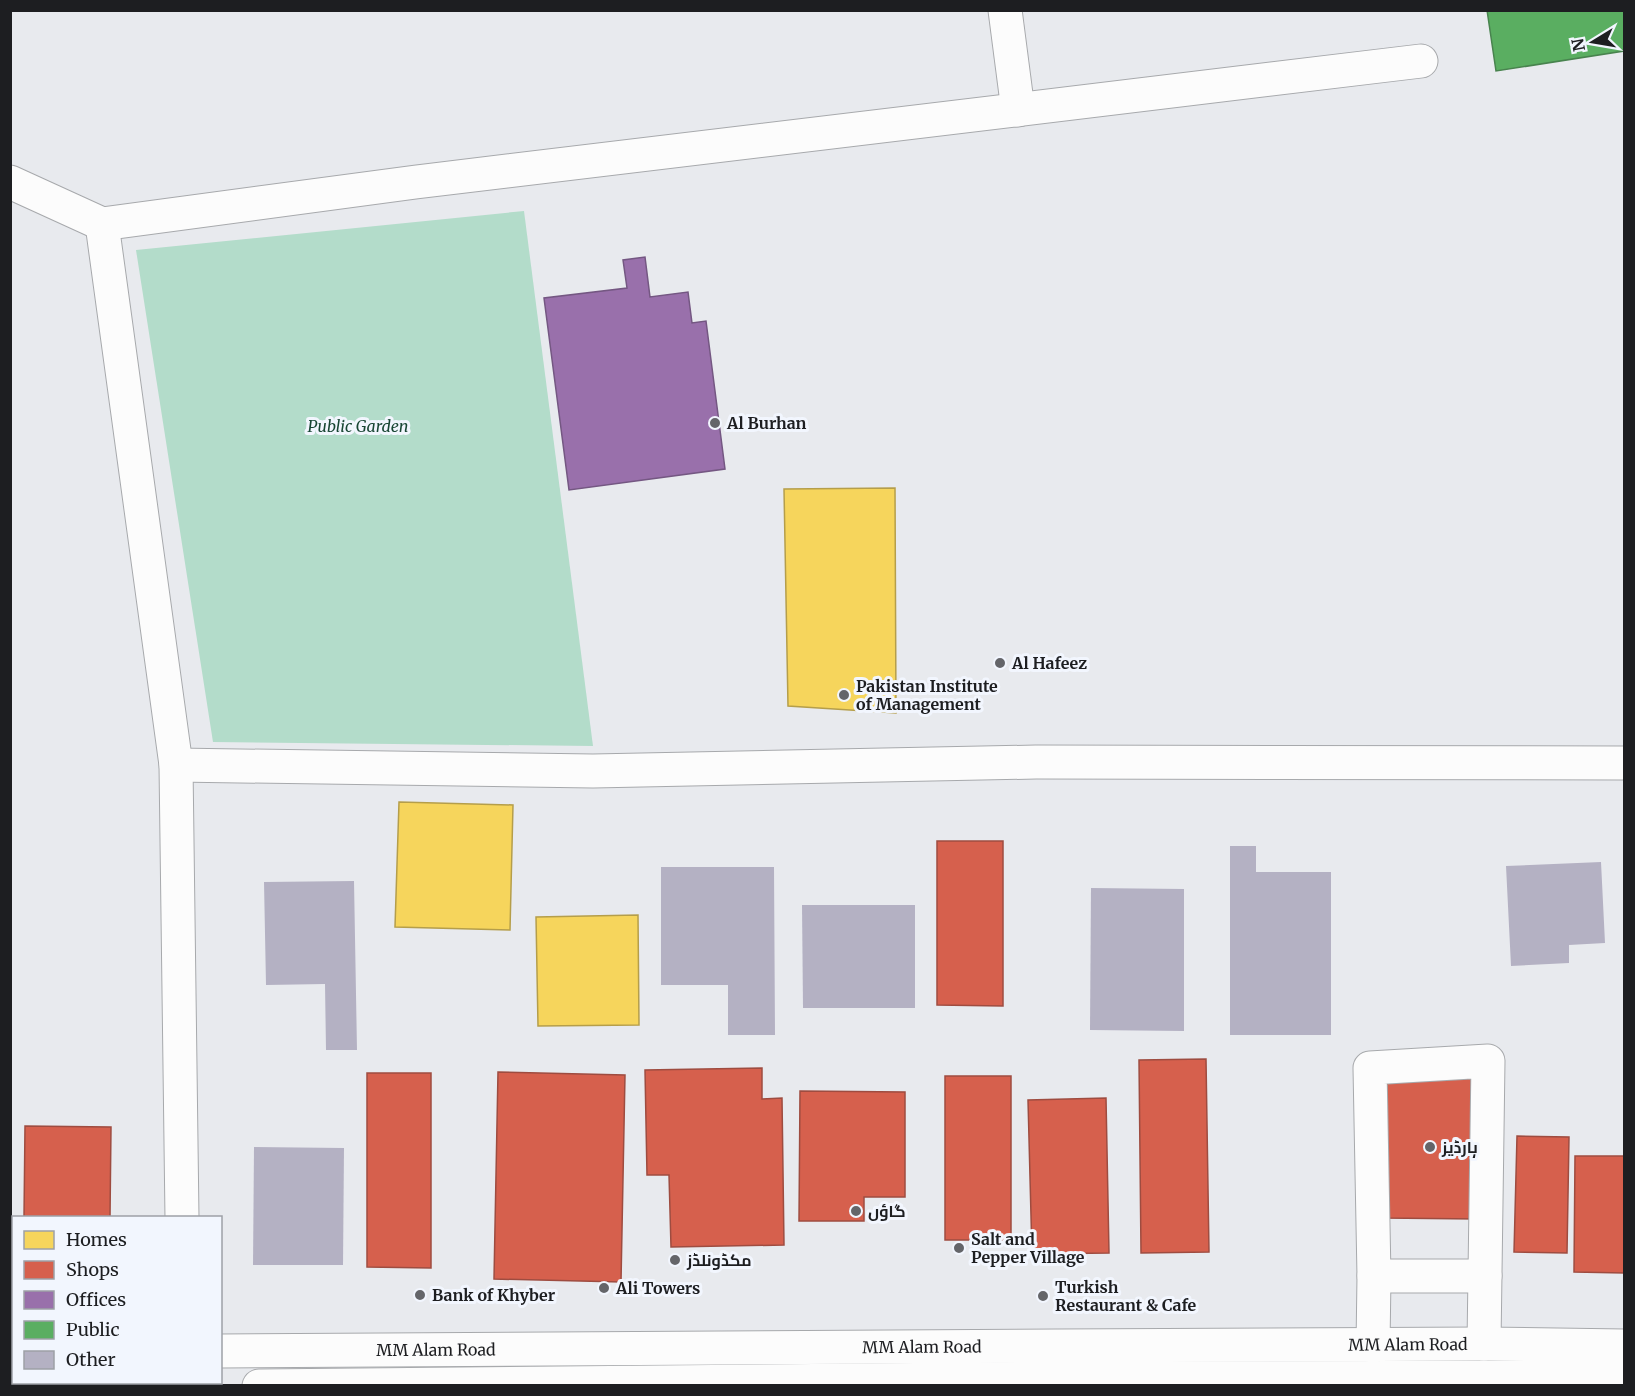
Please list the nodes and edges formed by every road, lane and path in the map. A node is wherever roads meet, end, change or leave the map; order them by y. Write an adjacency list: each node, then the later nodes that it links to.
1 (1005, 10): 3 (street)
2 (1421, 61): 3 (street)
3 (1018, 110): 5 (street)
4 (10, 182): 5 (street)
5 (102, 224): 7 (street)
6 (1624, 763): 7 (street)
7 (176, 765): 8 (street)
8 (183, 1216)
9 (1374, 1276): 10 (street); 10 (street); 12 (street)
10 (1485, 1276): 11 (street)
11 (1484, 1344): 12 (street, MM Alam Road); 13 (street, MM Alam Road)
12 (1373, 1346): 14 (street, MM Alam Road)
13 (1624, 1346)
14 (222, 1351)
15 (1624, 1377): 16 (street)
16 (1065, 1382): 17 (street)
17 (259, 1386)

